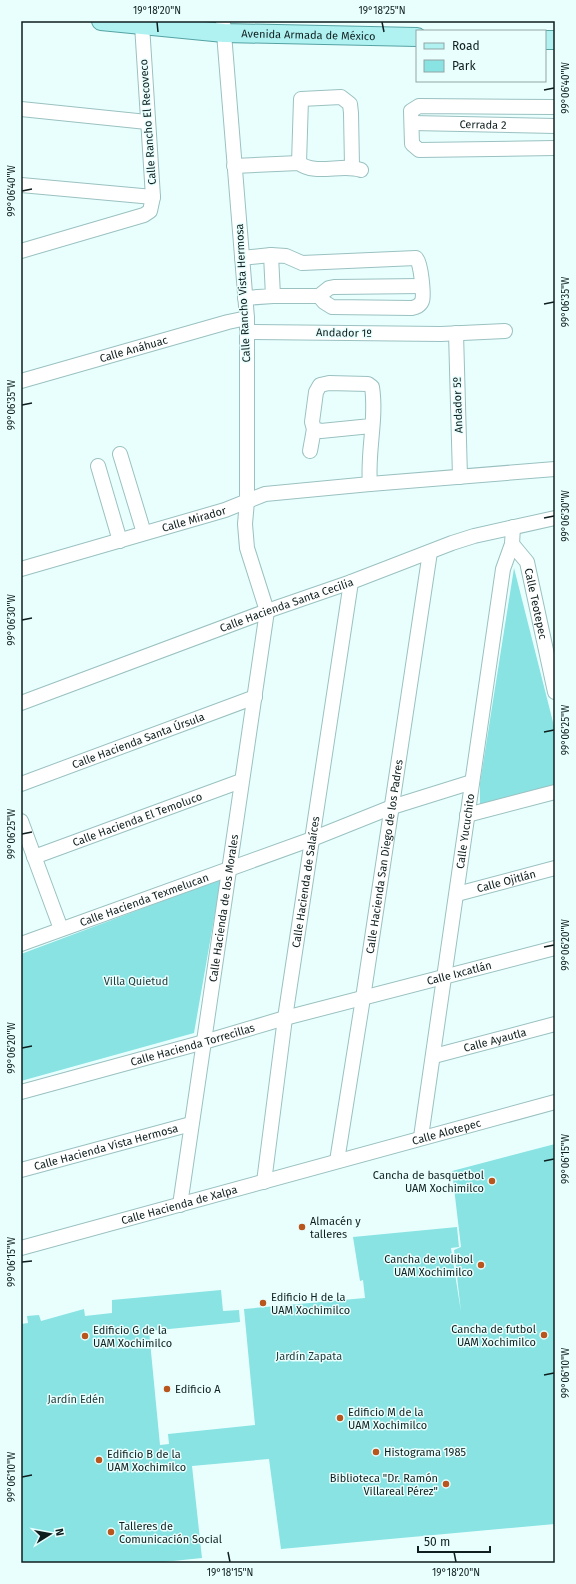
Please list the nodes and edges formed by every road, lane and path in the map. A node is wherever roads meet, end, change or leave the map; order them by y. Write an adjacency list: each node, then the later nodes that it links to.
1 (101, 21): 2 (main road, Avenida Armada de México)
2 (142, 25): 3 (main road, Avenida Armada de México); 7 (street, Calle Rancho El Recoveco)
3 (223, 27): 4 (main road, Avenida Armada de México); 12 (street, Calle Rancho Vista Hermosa)
4 (416, 37)
5 (555, 107): 8 (street)
6 (21, 109): 7 (street)
7 (147, 122): 14 (street, Calle Rancho El Recoveco)
8 (412, 123): 9 (street, Cerrada 2); 10 (street)
9 (555, 126)
10 (555, 148)
11 (299, 163): 11 (street); 12 (street)
12 (234, 166): 17 (street, Calle Rancho Vista Hermosa)
13 (21, 185): 14 (street)
14 (153, 197): 15 (street, Calle Rancho El Recoveco)
15 (21, 251)
16 (272, 255): 17 (street); 18 (street); 19 (street)
17 (242, 258): 21 (street, Calle Rancho Vista Hermosa)
18 (421, 286): 20 (street); 20 (street)
19 (273, 296): 20 (street); 21 (street)
20 (318, 296)
21 (245, 298): 22 (street, Calle Rancho Vista Hermosa)
22 (247, 325): 24 (street, Andador 1º); 25 (street, Calle Anáhuac); 34 (street, Calle Rancho Vista Hermosa)
23 (505, 331): 24 (street, Andador 1º)
24 (456, 333): 32 (street, Andador 5º)
25 (21, 381)
26 (371, 426): 27 (street); 27 (street); 33 (street)
27 (314, 429): 28 (street)
28 (310, 451)
29 (120, 454): 37 (street)
30 (98, 466): 38 (street)
31 (555, 469): 32 (street, Calle Mirador)
32 (460, 476): 33 (street, Calle Mirador)
33 (370, 484): 34 (street, Calle Mirador)
34 (247, 501): 37 (street, Calle Mirador); 43 (street, Calle Rancho Vista Hermosa)
35 (555, 518): 36 (street, Calle Hacienda Santa Cecilia)
36 (513, 527): 39 (street, Calle Yucuchito); 40 (street, Calle Hacienda Santa Cecilia)
37 (144, 534): 38 (street, Calle Mirador)
38 (120, 541): 41 (street, Calle Mirador)
39 (512, 544): 44 (street, Calle Teotepec); 48 (street, Calle Yucuchito)
40 (430, 552): 42 (street, Calle Hacienda Santa Cecilia); 51 (street, Calle Hacienda San Diego de los Padres)
41 (21, 569)
42 (351, 582): 43 (street, Calle Hacienda Santa Cecilia); 54 (street, Calle Hacienda de Salaíces)
43 (267, 611): 45 (street, Calle Hacienda de los Morales); 46 (street, Calle Hacienda Santa Cecilia)
44 (555, 692)
45 (255, 697): 47 (street, Calle Hacienda de los Morales); 49 (street, Calle Hacienda Santa Úrsula)
46 (21, 703)
47 (242, 781): 55 (street, Calle Hacienda El Temoluco); 57 (street, Calle Hacienda de los Morales)
48 (472, 782): 51 (street, Calle Hacienda Texmelucan); 52 (street, Calle Yucuchito)
49 (21, 784)
50 (555, 792): 52 (street)
51 (392, 807): 54 (street, Calle Hacienda Texmelucan); 63 (street, Calle Hacienda San Diego de los Padres)
52 (467, 816): 58 (street, Calle Yucuchito)
53 (21, 821): 55 (street)
54 (312, 839): 57 (street, Calle Hacienda Texmelucan); 64 (street, Calle Hacienda de Salaíces)
55 (34, 857): 59 (street)
56 (555, 868): 58 (street, Calle Ojitlán)
57 (229, 869): 59 (street, Calle Hacienda Texmelucan); 66 (street, Calle Hacienda de los Morales)
58 (457, 894): 62 (street, Calle Yucuchito)
59 (61, 929): 60 (street, Calle Hacienda Texmelucan)
60 (21, 944)
61 (555, 948): 62 (street, Calle Ixcatlán)
62 (445, 978): 63 (street, Calle Ixcatlán); 67 (street, Calle Yucuchito)
63 (363, 998): 64 (street, Calle Hacienda Torrecillas); 72 (street, Calle Hacienda San Diego de los Padres)
64 (285, 1018): 66 (street, Calle Hacienda Torrecillas); 74 (street, Calle Hacienda de Salaíces)
65 (555, 1024): 67 (street, Calle Ayautla)
66 (204, 1042): 68 (street, Calle Hacienda Torrecillas); 70 (street, Calle Hacienda de los Morales)
67 (434, 1056): 71 (street, Calle Yucuchito)
68 (21, 1092)
69 (555, 1102): 71 (street, Calle Alotepec)
70 (191, 1124): 73 (street, Calle Hacienda Vista Hermosa); 75 (street, Calle Hacienda de los Morales)
71 (422, 1137): 72 (street, Calle Alotepec)
72 (337, 1161): 74 (street, Calle Hacienda de Xalpa)
73 (21, 1170)
74 (264, 1182): 75 (street, Calle Hacienda de Xalpa)
75 (180, 1205): 76 (street, Calle Hacienda de Xalpa)
76 (21, 1248)

